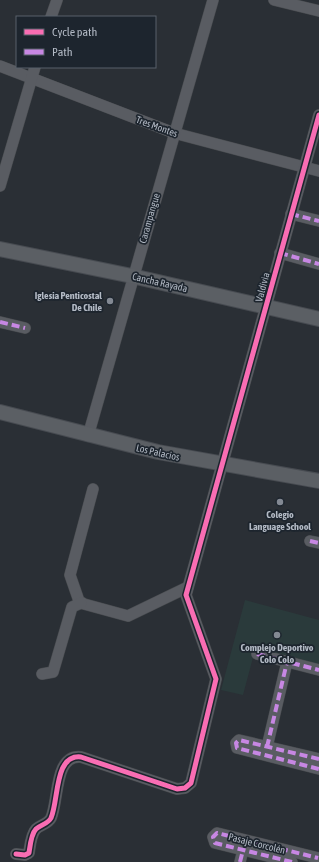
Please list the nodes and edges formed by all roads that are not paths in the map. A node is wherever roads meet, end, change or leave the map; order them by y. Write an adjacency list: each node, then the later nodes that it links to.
1 (57, 0): 5 (street)
2 (213, 0): 11 (street, Carampangue)
3 (274, 0): 4 (street)
4 (319, 11)
5 (51, 16)
6 (0, 66): 8 (street, Tres Montes)
7 (35, 68): 8 (street)
8 (31, 78): 11 (street, Tres Montes); 14 (street)
9 (319, 115): 10 (street, Valdivia)
10 (317, 126): 12 (street, Valdivia)
11 (174, 133): 12 (street, Tres Montes); 20 (street, Carampangue)
12 (304, 168): 13 (street, Tres Montes); 15 (street, Valdivia)
13 (319, 171)
14 (0, 186)
15 (291, 214): 16 (street); 18 (street, Valdivia)
16 (319, 220)
17 (0, 249): 20 (main road, Cancha Rayada)
18 (280, 253): 19 (street); 21 (street, Valdivia)
19 (319, 264)
20 (132, 276): 21 (main road, Cancha Rayada); 26 (street, Carampangue)
21 (266, 307): 22 (main road, Cancha Rayada); 27 (street, Valdivia)
22 (319, 319)
23 (0, 322): 24 (street)
24 (25, 328)
25 (0, 412): 26 (main road, Los Palacios)
26 (88, 436): 27 (main road, Los Palacios)
27 (223, 465): 28 (main road, Los Palacios); 30 (street, Valdivia)
28 (319, 482)
29 (93, 489): 31 (street)
30 (188, 587): 31 (street); 40 (street)
31 (81, 602): 35 (street)
32 (257, 654): 33 (street)
33 (287, 662): 34 (street); 36 (street)
34 (319, 670)
35 (42, 674)
36 (267, 747): 37 (street); 38 (street)
37 (319, 759)
38 (319, 769)
39 (243, 850): 41 (street, Pasaje Corcolén); 42 (street); 43 (street, Pasaje Corcolén)
40 (16, 854)
41 (318, 858)
42 (240, 862)
43 (292, 862)

